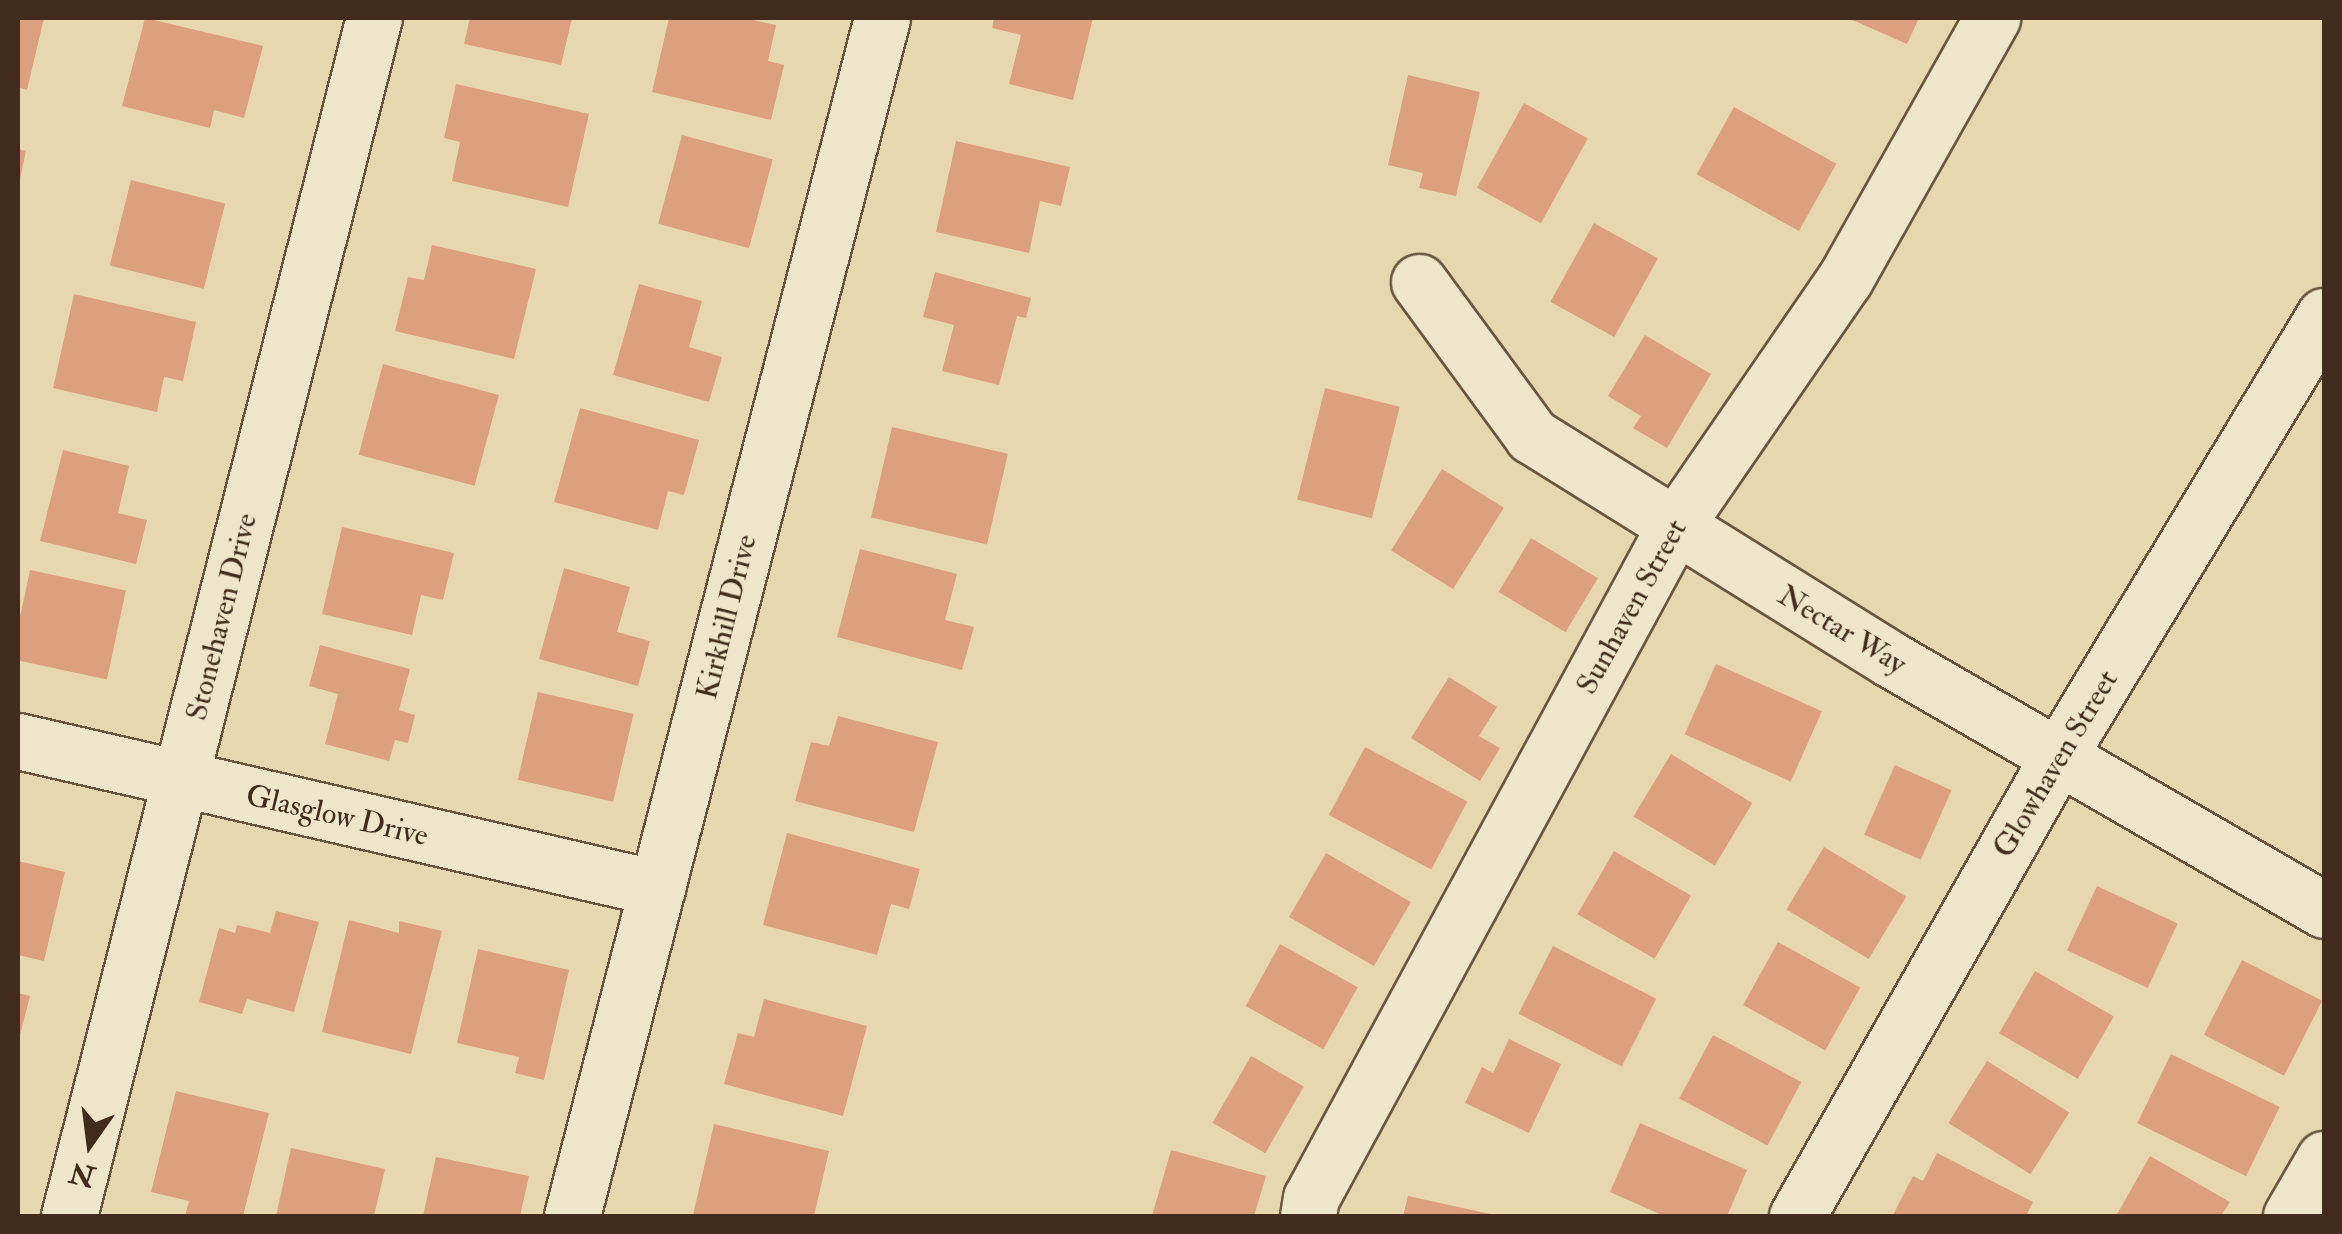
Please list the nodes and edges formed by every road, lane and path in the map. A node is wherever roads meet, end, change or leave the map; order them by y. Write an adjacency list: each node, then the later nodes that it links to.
1 (374, 18): 9 (street, Stonehaven Drive)
2 (882, 18): 10 (street, Kirkhill Drive)
3 (1992, 18): 6 (street, Sunhaven Street)
4 (1418, 282): 6 (street, Nectar Way)
5 (2324, 316): 8 (street, Glowhaven Street)
6 (1673, 529): 8 (street, Nectar Way); 15 (street, Sunhaven Street)
7 (18, 741): 9 (street, Glasglow Drive)
8 (2059, 754): 11 (street, Nectar Way); 16 (street, Glowhaven Street)
9 (180, 781): 10 (street, Glasglow Drive); 13 (street, Stonehaven Drive)
10 (657, 888): 14 (street, Kirkhill Drive)
11 (2324, 910)
12 (2324, 1159): 17 (street)
13 (69, 1216)
14 (572, 1216)
15 (1308, 1216)
16 (1797, 1216)
17 (2292, 1216)

